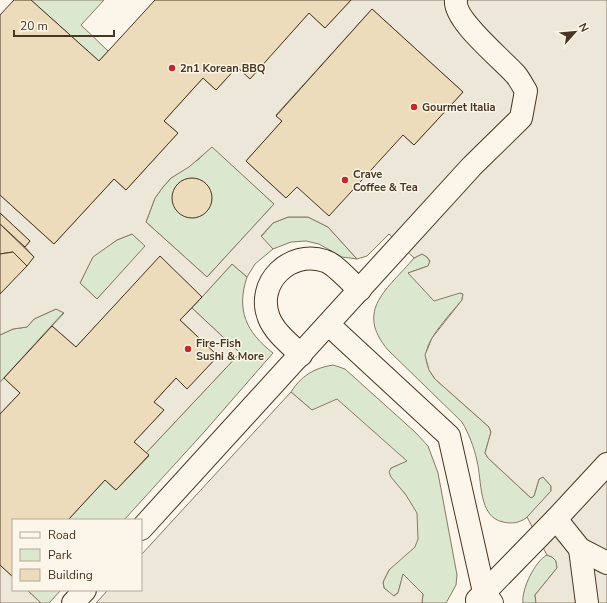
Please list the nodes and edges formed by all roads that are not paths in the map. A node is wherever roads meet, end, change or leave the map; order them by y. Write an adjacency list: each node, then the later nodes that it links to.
1 (456, 0): 2 (lane)
2 (360, 290): 3 (lane); 4 (lane)
3 (329, 325): 4 (lane); 11 (lane)
4 (301, 355): 7 (lane)
5 (607, 464): 6 (lane)
6 (556, 519): 8 (lane); 11 (lane)
7 (142, 528)
8 (580, 549): 9 (lane); 13 (lane)
9 (607, 563)
10 (84, 591): 12 (lane)
11 (483, 600)
12 (73, 603)
13 (587, 603)

